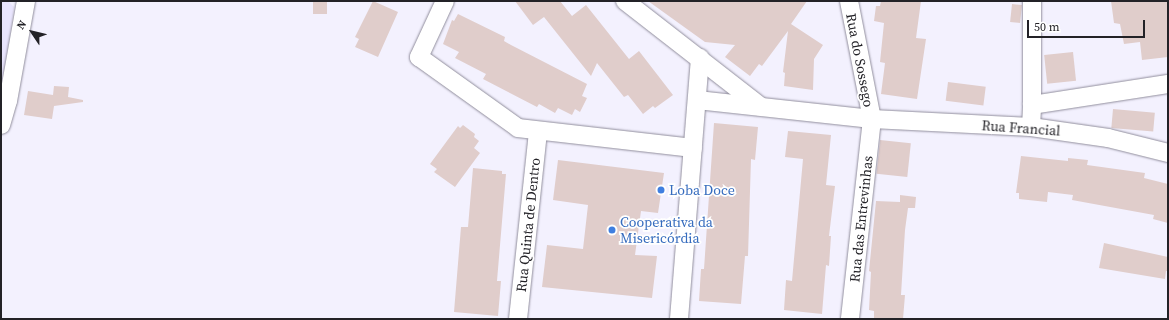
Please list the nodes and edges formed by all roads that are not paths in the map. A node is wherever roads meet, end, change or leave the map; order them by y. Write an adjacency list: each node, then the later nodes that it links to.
1 (26, 1): 12 (street)
2 (445, 1): 14 (street)
3 (625, 1): 6 (street)
4 (849, 1): 11 (street, Rua do Sossego)
5 (1032, 1): 9 (street)
6 (700, 58): 8 (street); 10 (street)
7 (1168, 84): 9 (street)
8 (696, 100): 10 (street, Rua Francial); 15 (street)
9 (1032, 105): 13 (street)
10 (761, 107): 11 (street, Rua Francial)
11 (872, 119): 13 (street, Rua Francial); 19 (street, Rua das Entrevinhas)
12 (1, 125)
13 (1031, 127): 16 (street, Rua Francial)
14 (538, 131): 15 (street); 17 (street, Rua Quinta de Dentro)
15 (693, 148): 18 (street)
16 (1168, 153)
17 (518, 319)
18 (679, 319)
19 (850, 319)

